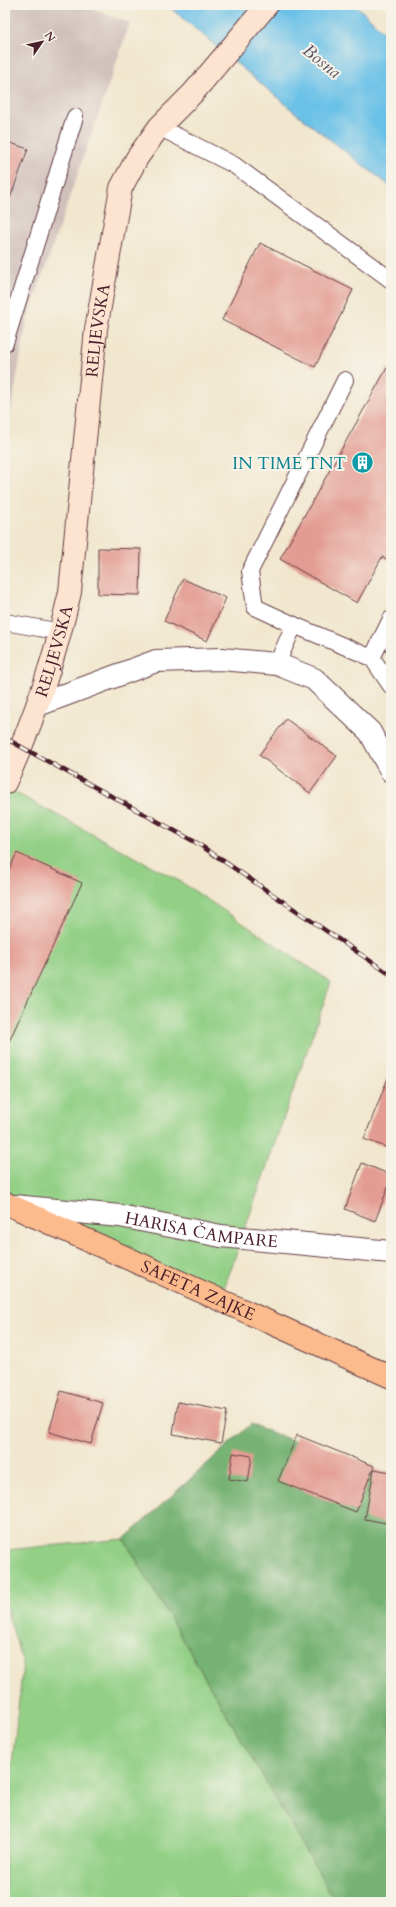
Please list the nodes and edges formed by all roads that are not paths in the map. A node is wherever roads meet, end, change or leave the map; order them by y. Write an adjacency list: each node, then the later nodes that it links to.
1 (267, 5): 3 (main road, RELJEVSKA)
2 (75, 117): 5 (lane)
3 (159, 127): 4 (lane); 10 (main road, RELJEVSKA)
4 (391, 280)
5 (5, 343)
6 (345, 380): 9 (lane)
7 (391, 619): 11 (lane)
8 (5, 622): 10 (lane)
9 (294, 625): 11 (lane); 12 (lane)
10 (61, 632): 14 (main road, RELJEVSKA)
11 (372, 658): 13 (lane)
12 (277, 664): 14 (street, RELJEVSKA); 15 (street, RELJEVSKA)
13 (391, 686)
14 (38, 705): 16 (main road, RELJEVSKA)
15 (391, 771)
16 (5, 783)
17 (8, 1204): 18 (street, HARISA ČAMPARE); 19 (main road, SAFETA ZAJKE)
18 (391, 1252)
19 (391, 1377)

